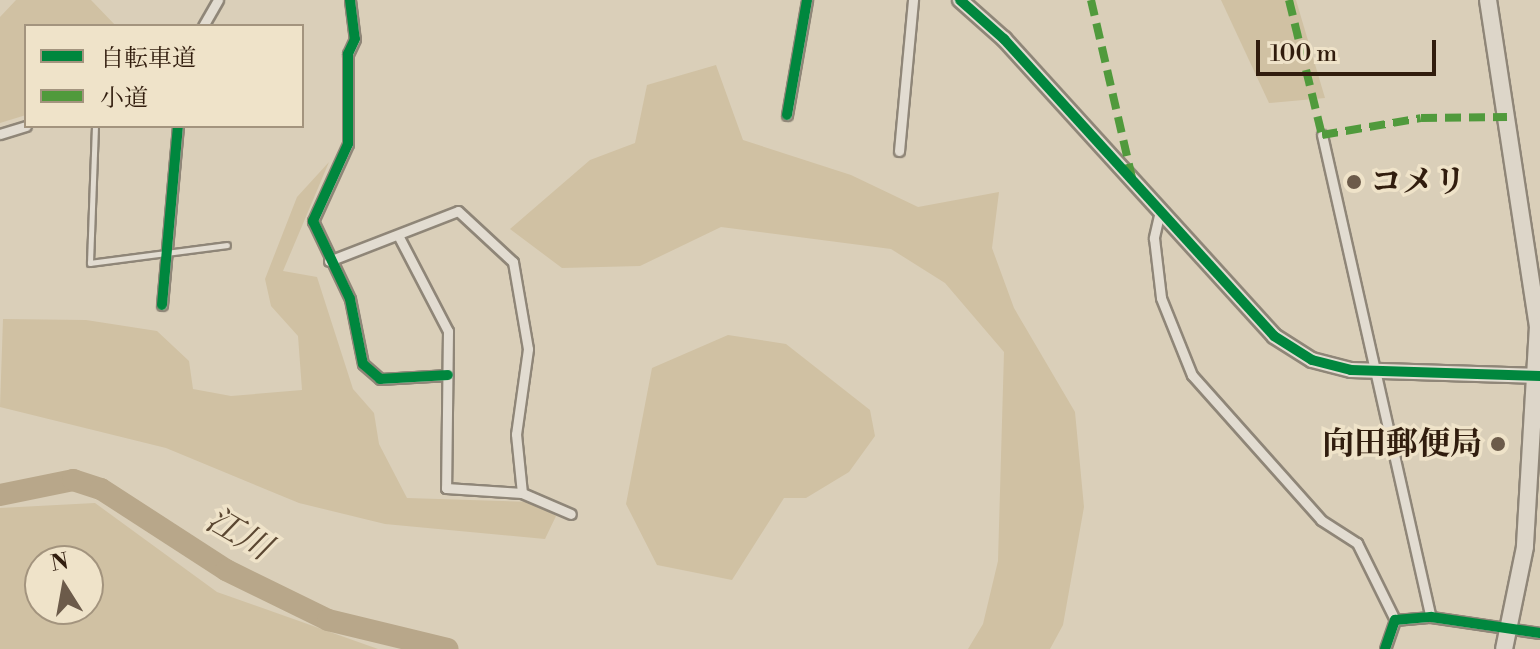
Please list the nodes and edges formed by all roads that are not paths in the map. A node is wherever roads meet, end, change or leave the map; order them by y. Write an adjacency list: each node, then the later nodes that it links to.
1 (218, 0): 7 (street)
2 (350, 0): 19 (street)
3 (807, 0): 8 (street)
4 (913, 0): 14 (street)
5 (960, 0): 15 (street)
6 (1488, 0): 23 (highway)
7 (204, 24)
8 (787, 115)
9 (24, 127): 12 (street)
10 (95, 128): 18 (lane)
11 (178, 128): 18 (street)
12 (0, 134)
13 (1322, 135): 21 (street)
14 (899, 151)
15 (1160, 211): 21 (street); 27 (street)
16 (399, 237): 19 (street); 22 (street); 24 (street)
17 (227, 245): 18 (lane)
18 (166, 251): 20 (street)
19 (329, 261): 22 (street)
20 (162, 305)
21 (1381, 373): 23 (street); 26 (street)
22 (448, 375): 24 (street)
23 (1539, 376): 28 (highway)
24 (522, 493): 25 (street)
25 (571, 514)
26 (1431, 617): 27 (street); 28 (street)
27 (1395, 620): 30 (street)
28 (1510, 625): 29 (street); 31 (highway)
29 (1540, 633)
30 (1385, 649)
31 (1504, 649)

